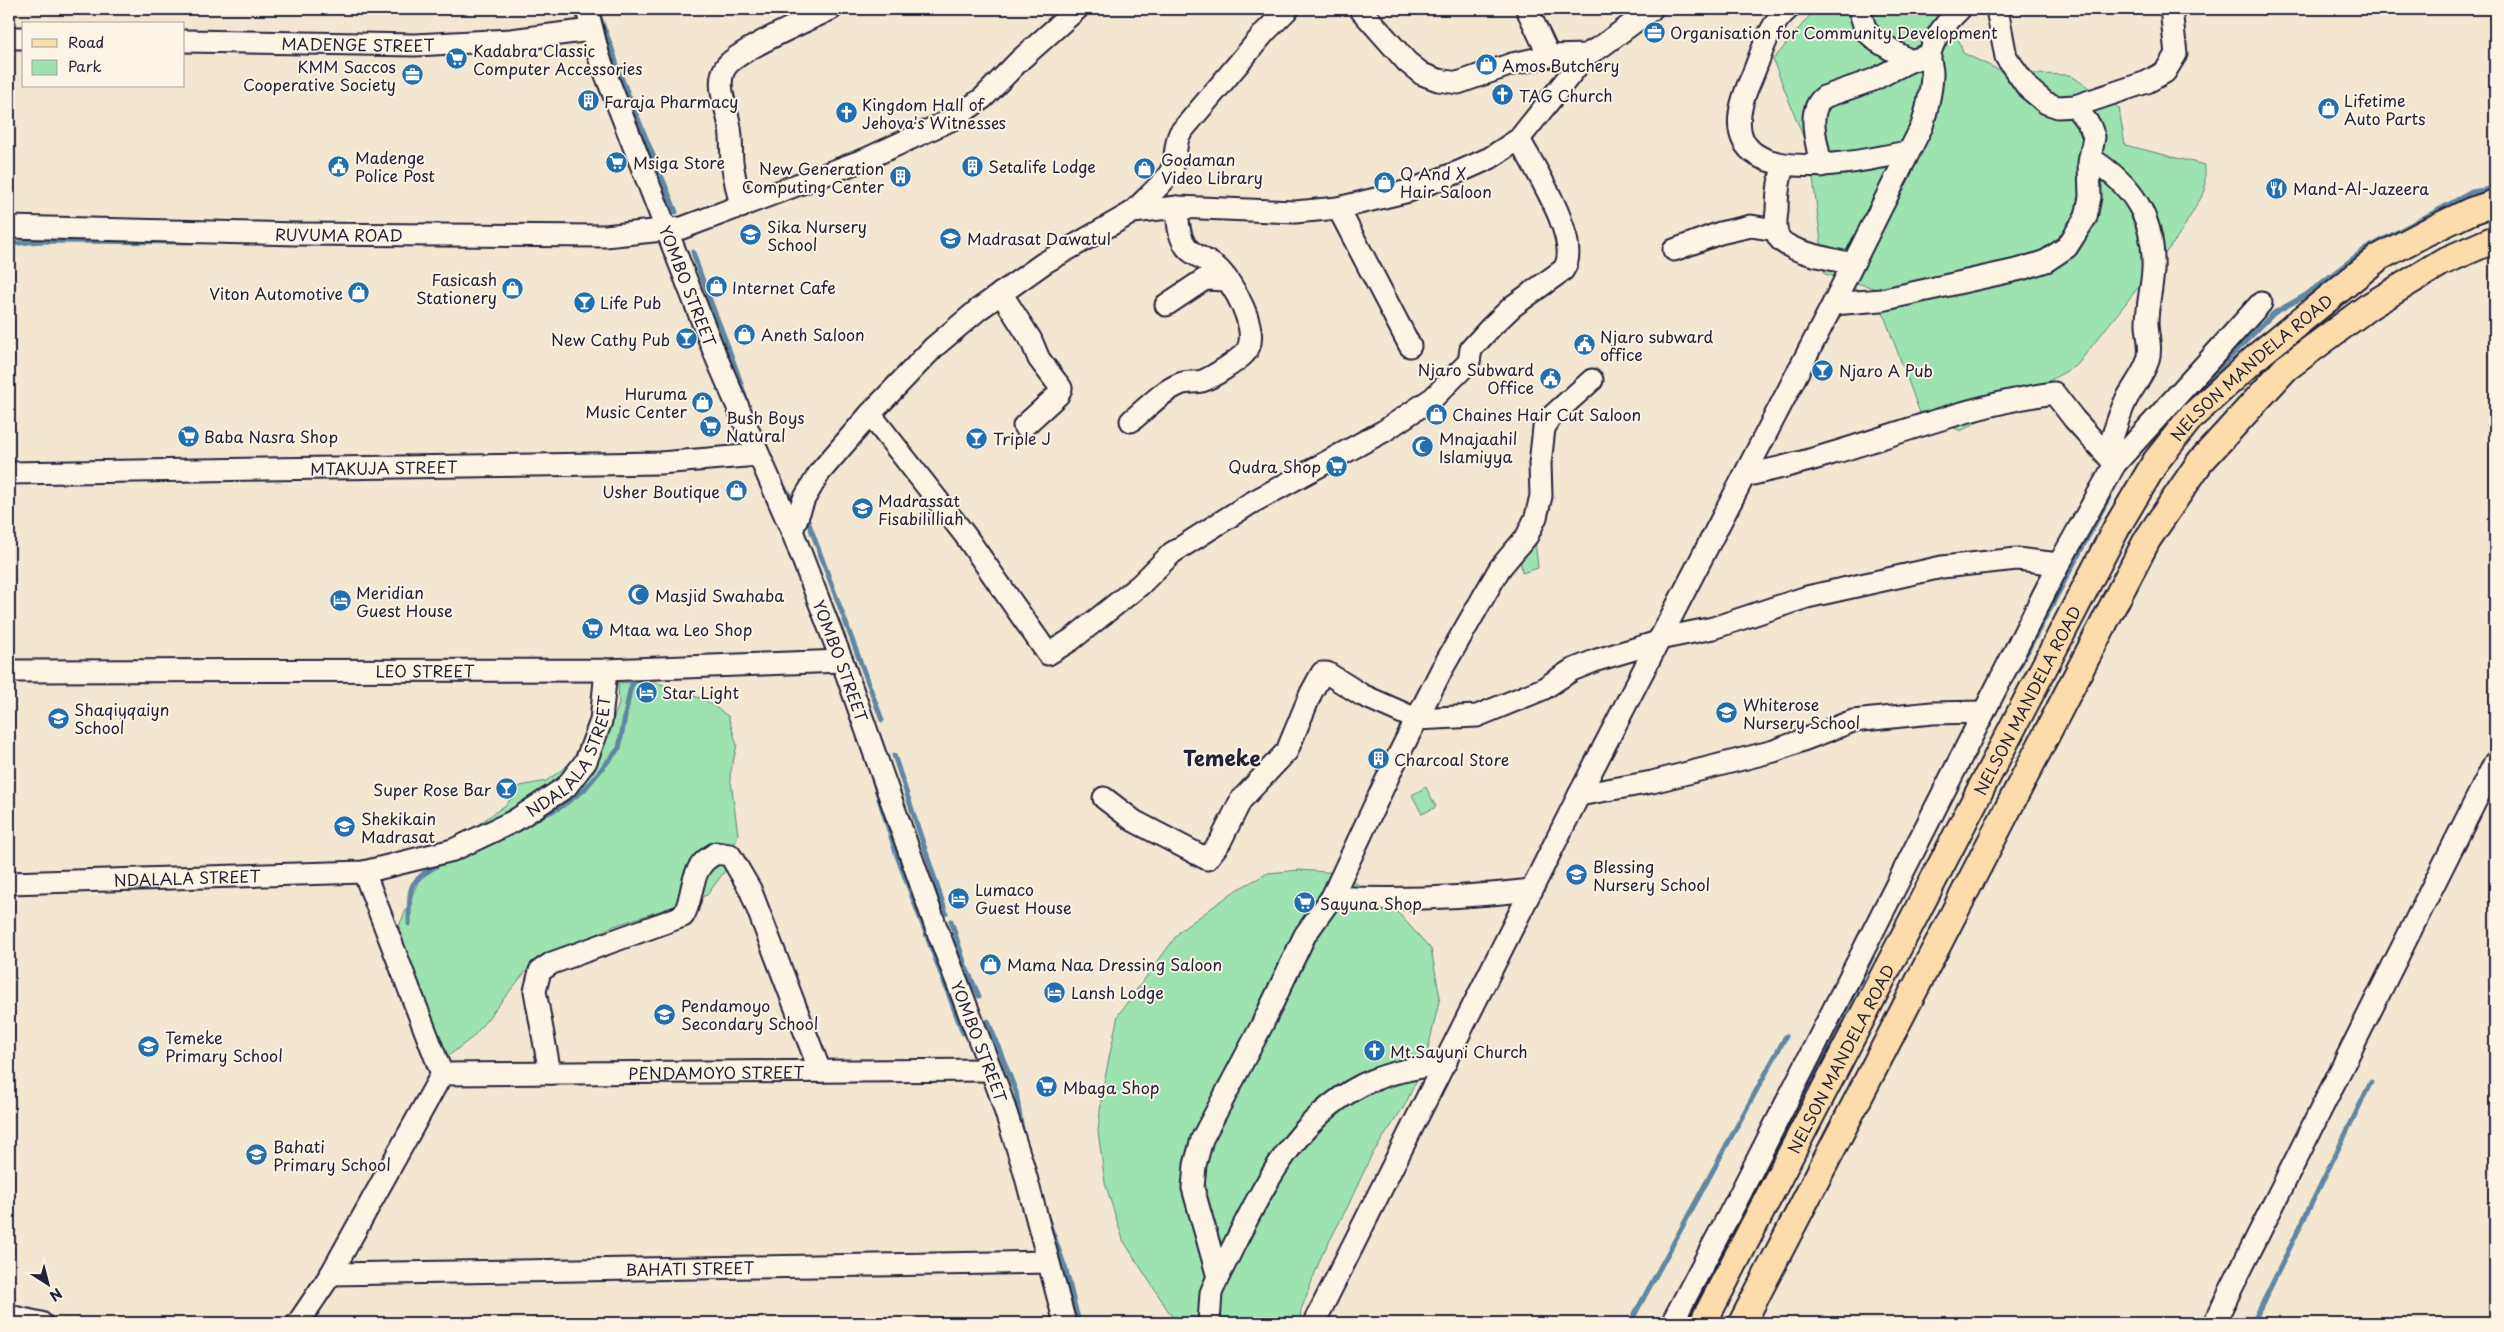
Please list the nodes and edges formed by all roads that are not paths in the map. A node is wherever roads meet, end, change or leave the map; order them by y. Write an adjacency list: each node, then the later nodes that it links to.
1 (587, 9): 13 (street, YOMBO STREET)
2 (831, 9): 27 (street)
3 (1077, 9): 27 (street, RUVUMA ROAD)
4 (1288, 9): 30 (street)
5 (1360, 9): 18 (street)
6 (1527, 9): 18 (street)
7 (1788, 9): 24 (street)
8 (1859, 9): 19 (street)
9 (1960, 9): 19 (street)
10 (1997, 9): 20 (street)
11 (2171, 9): 20 (street)
12 (1643, 12): 17 (street)
13 (591, 30): 16 (street, MADENGE STREET); 33 (street, YOMBO STREET)
14 (9, 38): 15 (street)
15 (22, 38)
16 (185, 41)
17 (1586, 55): 18 (street); 21 (street)
18 (1549, 56)
19 (1920, 58): 22 (street); 25 (street)
20 (2075, 106): 23 (street)
21 (1519, 138): 29 (street); 44 (street)
22 (1907, 152): 25 (street); 36 (street)
23 (2090, 158): 40 (street); 48 (street)
24 (1784, 165): 25 (street); 32 (street)
25 (1821, 166)
26 (2495, 203): 81 (main road, NELSON MANDELA ROAD)
27 (741, 207): 33 (street, RUVUMA ROAD)
28 (1177, 207): 29 (street); 30 (street); 37 (street)
29 (1338, 208): 42 (street)
30 (1133, 212): 38 (street)
31 (9, 226): 33 (street, RUVUMA ROAD)
32 (1776, 230): 35 (street); 36 (street)
33 (668, 231): 47 (street, YOMBO STREET)
34 (2495, 238): 82 (main road, NELSON MANDELA ROAD)
35 (1674, 250)
36 (1852, 264): 40 (street)
37 (1227, 280): 41 (street); 45 (street)
38 (1002, 293): 44 (street); 46 (street)
39 (2261, 303): 48 (street)
40 (1833, 304): 50 (street)
41 (1166, 305)
42 (1410, 346)
43 (1592, 380): 58 (street)
44 (870, 414): 51 (street)
45 (1131, 421)
46 (1024, 426)
47 (758, 455): 49 (street, MTAKUJA STREET); 51 (street, YOMBO STREET)
48 (2111, 459): 50 (street); 52 (street)
49 (9, 473)
50 (1745, 476): 53 (street)
51 (792, 531): 54 (street, YOMBO STREET)
52 (2059, 564): 53 (street); 57 (street)
53 (1659, 640): 58 (street); 60 (street)
54 (842, 661): 55 (street, LEO STREET); 67 (street, YOMBO STREET)
55 (606, 670): 56 (street, LEO STREET); 62 (street, NDALALA STREET)
56 (9, 671)
57 (1984, 712): 60 (street); 80 (street)
58 (1416, 719): 61 (street); 65 (street)
59 (2495, 762): 83 (street)
60 (1579, 795): 64 (street)
61 (1104, 798)
62 (364, 872): 63 (street, NDALALA STREET); 69 (street)
63 (9, 883)
64 (1532, 890): 65 (street); 66 (street)
65 (1332, 897): 73 (street)
66 (1446, 1062): 73 (street); 79 (street)
67 (991, 1070): 68 (street, PENDAMOYO STREET); 71 (street, YOMBO STREET)
68 (820, 1071): 70 (street, PENDAMOYO STREET); 70 (street)
69 (442, 1073): 70 (street, PENDAMOYO STREET); 72 (street)
70 (550, 1073)
71 (1048, 1262): 72 (street, BAHATI STREET); 77 (street, YOMBO STREET)
72 (331, 1274): 76 (street)
73 (1218, 1277): 78 (street)
74 (9, 1316): 75 (street)
75 (42, 1323)
76 (298, 1323)
77 (1065, 1323)
78 (1209, 1323)
79 (1314, 1323)
80 (1672, 1323)
81 (1703, 1323)
82 (1742, 1323)
83 (2214, 1323)

